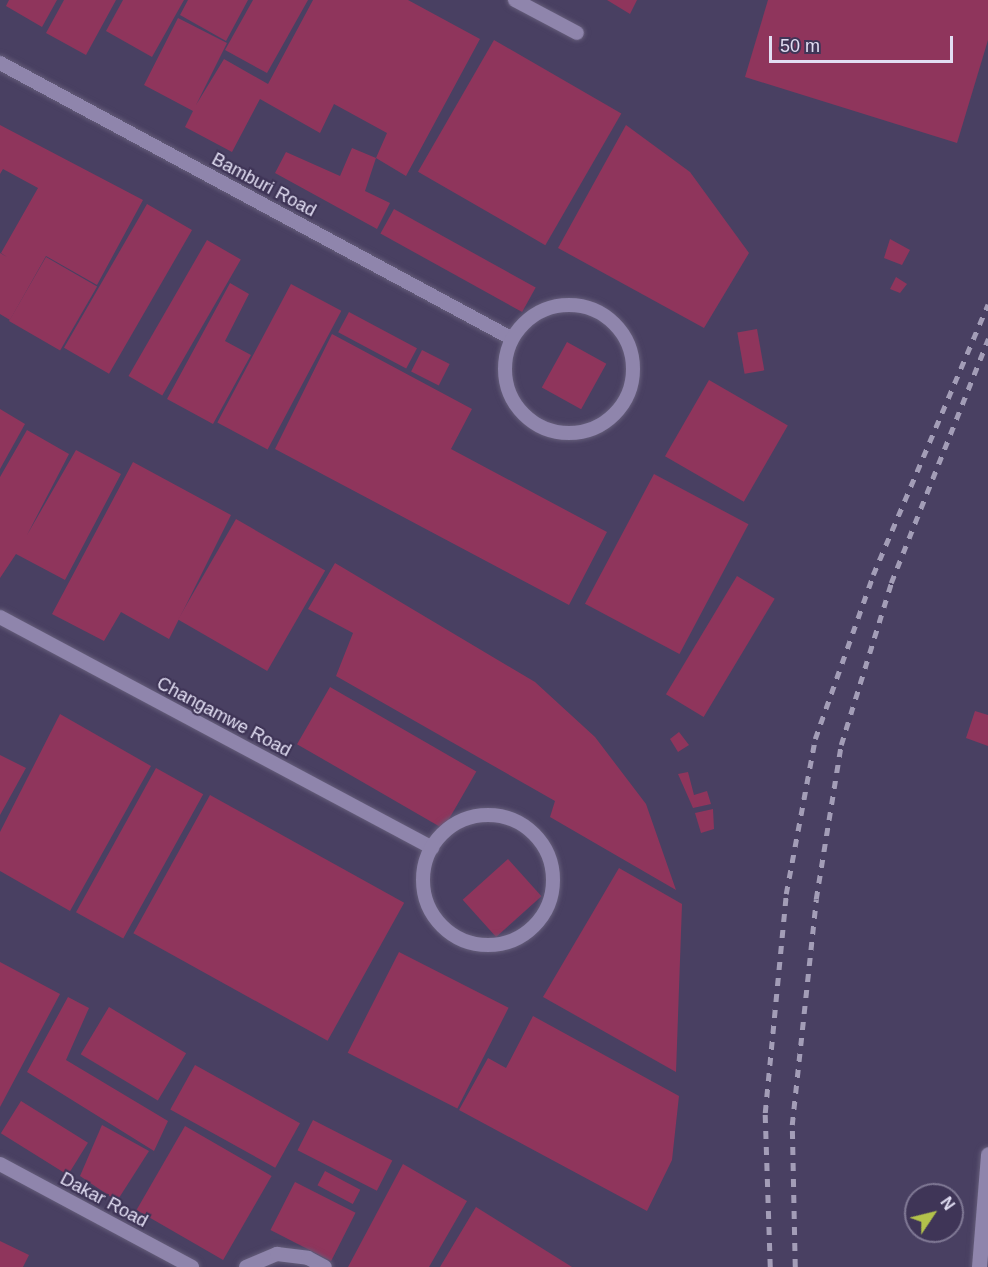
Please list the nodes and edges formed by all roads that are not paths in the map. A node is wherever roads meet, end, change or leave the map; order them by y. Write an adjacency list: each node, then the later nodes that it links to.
1 (515, 0): 2 (lane)
2 (577, 33)
3 (0, 63): 4 (lane, Bamburi Road)
4 (511, 338): 4 (lane)
5 (0, 617): 6 (lane, Changamwe Road)
6 (432, 848): 6 (lane)
7 (988, 1154): 12 (street)
8 (0, 1164): 9 (lane, Dakar Road)
9 (192, 1267)
10 (246, 1267): 11 (lane)
11 (325, 1267)
12 (979, 1267)

